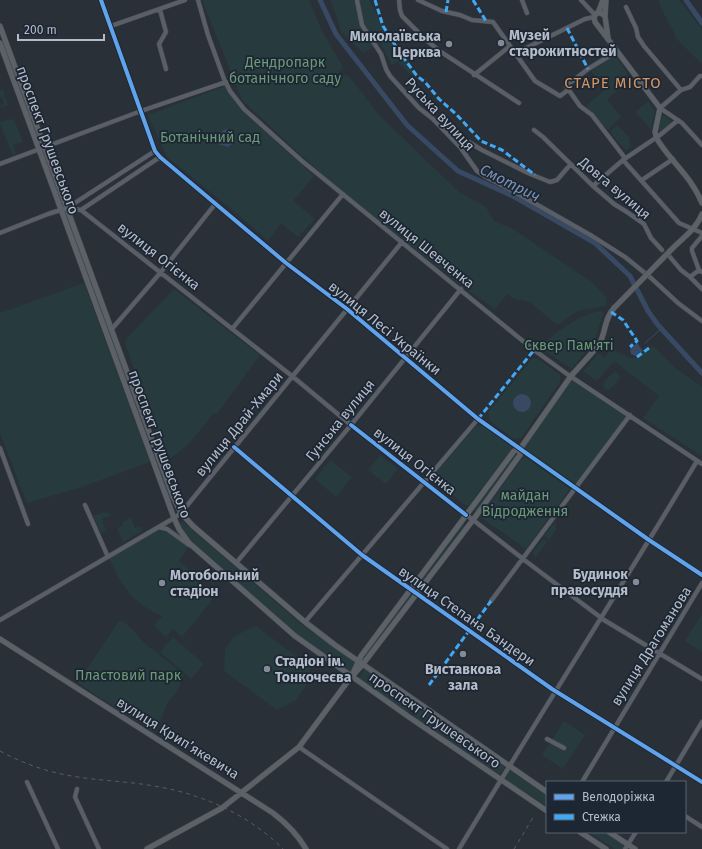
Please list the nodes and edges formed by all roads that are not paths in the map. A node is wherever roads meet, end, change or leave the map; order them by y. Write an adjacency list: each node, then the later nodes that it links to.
1 (101, 0): 18 (street, вулиця Лесі Українки)
2 (185, 0): 12 (street)
3 (198, 0): 27 (street, вулиця Шевченка)
4 (357, 0): 37 (street, Руська вулиця)
5 (399, 0): 25 (street)
6 (418, 0): 21 (street)
7 (522, 0): 13 (street)
8 (581, 0): 14 (street)
9 (603, 0): 14 (main road)
10 (606, 0): 15 (main road)
11 (626, 7): 29 (street)
12 (160, 10): 18 (street); 24 (street)
13 (527, 13)
14 (596, 15): 15 (main road); 16 (main road); 23 (street)
15 (605, 18): 16 (main road); 19 (main road)
16 (597, 24): 19 (main road)
17 (0, 26): 38 (main road, проспект Грушевського)
18 (111, 26): 32 (street, вулиця Лесі Українки)
19 (608, 41): 22 (main road)
20 (0, 43): 38 (main road, проспект Грушевського)
21 (510, 46): 23 (street); 25 (street)
22 (616, 52): 28 (street); 31 (main road)
23 (516, 53): 28 (street)
24 (166, 69)
25 (474, 74): 30 (street)
26 (702, 76): 29 (street)
27 (226, 82): 32 (street); 47 (street, вулиця Шевченка)
28 (568, 90): 41 (street)
29 (681, 90): 31 (street)
30 (519, 103)
31 (660, 108): 33 (street); 35 (main road)
32 (141, 112): 38 (street); 39 (street, вулиця Лесі Українки)
33 (676, 121): 35 (street); 36 (street)
34 (534, 130): 44 (street, Довга вулиця)
35 (657, 136): 41 (street); 42 (main road)
36 (702, 145)
37 (460, 147): 44 (street); 66 (street, Руська вулиця)
38 (42, 148): 43 (street); 50 (main road, проспект Грушевського)
39 (155, 151): 40 (street, вулиця Лесі Українки); 50 (street)
40 (160, 157): 48 (street, вулиця Лесі Українки); 51 (street)
41 (624, 159): 45 (street); 46 (street)
42 (673, 159): 45 (street); 49 (main road)
43 (0, 164)
44 (570, 165): 46 (street, Довга вулиця)
45 (642, 180): 53 (street)
46 (593, 186): 57 (street, Довга вулиця)
47 (343, 194): 56 (street, вулиця Шевченка); 59 (street)
48 (216, 203): 59 (street, вулиця Лесі Українки); 61 (street)
49 (702, 203)
50 (64, 210): 51 (street); 54 (street); 68 (main road, проспект Грушевського); 87 (main road, проспект Грушевського)
51 (81, 210): 61 (street, вулиця Огієнка)
52 (702, 214): 53 (main road)
53 (694, 228): 55 (street); 71 (main road, bridge)
54 (0, 233)
55 (702, 235): 60 (street)
56 (402, 242): 63 (street, вулиця Шевченка); 65 (street, вулиця Драй-Хмари)
57 (662, 250)
58 (670, 257): 62 (street)
59 (286, 262): 65 (street, вулиця Лесі Українки); 67 (street)
60 (701, 271): 62 (street)
61 (161, 272): 67 (street, вулиця Огієнка); 68 (street)
62 (690, 277): 64 (street)
63 (461, 289): 69 (street, Гунська вулиця); 71 (street, вулиця Шевченка)
64 (702, 289)
65 (347, 309): 69 (street, вулиця Лесі Українки); 70 (street, вулиця Драй-Хмари)
66 (702, 321)
67 (232, 329): 70 (street, вулиця Огієнка)
68 (111, 330): 85 (main road, проспект Грушевського)
69 (406, 358): 73 (street, вулиця Лесі Українки); 74 (street, Гунська вулиця)
70 (292, 376): 74 (street, вулиця Огієнка); 75 (street, вулиця Драй-Хмари)
71 (571, 376): 72 (street, вулиця Шевченка); 77 (main road)
72 (630, 415): 79 (street, вулиця Шевченка); 82 (street)
73 (478, 419): 77 (street, вулиця Лесі Українки); 81 (street)
74 (351, 425): 81 (street, вулиця Огієнка); 83 (street, Гунська вулиця)
75 (234, 447): 83 (street, вулиця Степана Бандери); 85 (street, вулиця Драй-Хмари)
76 (0, 448): 78 (street)
77 (520, 449): 82 (street, вулиця Лесі Українки); 86 (main road); 88 (main road)
78 (2, 459): 89 (street)
79 (697, 461): 80 (street, вулиця Шевченка); 91 (street)
80 (702, 464)
81 (425, 482): 86 (street, вулиця Огієнка); 93 (street)
82 (575, 488): 91 (street, вулиця Лесі Українки); 95 (street)
83 (292, 496): 93 (street, вулиця Степана Бандери); 96 (street, Гунська вулиця)
84 (85, 505): 94 (street)
85 (181, 513): 87 (street, вулиця Драй-Хмари); 96 (main road, проспект Грушевського)
86 (466, 515): 88 (street, вулиця Огієнка); 99 (main road)
87 (174, 518): 90 (street, вулиця Драй-Хмари); 92 (main road, проспект Грушевського)
88 (473, 520): 95 (street, вулиця Огієнка); 100 (main road)
89 (28, 524)
90 (159, 527): 92 (street); 94 (street, вулиця Драй-Хмари)
91 (649, 540): 97 (street, вулиця Лесі Українки); 102 (street)
92 (200, 553): 109 (main road, проспект Грушевського)
93 (362, 555): 99 (street, вулиця Степана Бандери); 104 (street)
94 (108, 557): 103 (street, вулиця Драй-Хмари)
95 (523, 559): 101 (street); 102 (street, вулиця Огієнка)
96 (236, 564): 104 (main road, проспект Грушевського)
97 (702, 575)
98 (702, 584): 106 (street, вулиця Драгоманова)
99 (411, 589): 100 (street, вулиця Степана Бандери); 107 (main road)
100 (417, 593): 108 (main road); 111 (street, вулиця Степана Бандери)
101 (491, 601)
102 (600, 617): 106 (street, вулиця Огієнка); 111 (street)
103 (0, 620)
104 (305, 622): 107 (main road, проспект Грушевського)
105 (0, 639): 126 (main road, вулиця Крипʼякевича)
106 (658, 654): 110 (street, вулиця Огієнка); 113 (street, вулиця Драгоманова)
107 (358, 660): 108 (main road, проспект Грушевського); 109 (main road)
108 (363, 664): 109 (main road); 117 (main road, проспект Грушевського)
109 (351, 676): 115 (main road); 119 (main road, проспект Грушевського)
110 (702, 680)
111 (554, 691): 113 (street, вулиця Степана Бандери); 117 (street)
112 (702, 722): 118 (street)
113 (613, 728): 118 (street, вулиця Степана Бандери); 120 (street, вулиця Драгоманова)
114 (546, 739): 116 (street)
115 (299, 747): 126 (main road); 138 (street)
116 (564, 748)
117 (509, 766): 119 (street); 125 (main road, проспект Грушевського)
118 (675, 766): 121 (street); 123 (street, вулиця Степана Бандери)
119 (500, 780): 127 (main road, проспект Грушевського); 139 (street)
120 (583, 781)
121 (667, 781)
122 (27, 782): 134 (street)
123 (702, 782)
124 (77, 789): 135 (street)
125 (546, 791)
126 (241, 792): 136 (main road); 137 (main road, вулиця Крипʼякевича)
127 (546, 810)
128 (686, 817): 129 (street)
129 (702, 827)
130 (582, 833): 140 (main road)
131 (610, 833): 133 (main road)
132 (635, 833): 133 (street)
133 (627, 847): 141 (main road)
134 (58, 849)
135 (99, 849)
136 (147, 849)
137 (306, 849)
138 (447, 849)
139 (459, 849)
140 (606, 849)
141 (635, 849)

